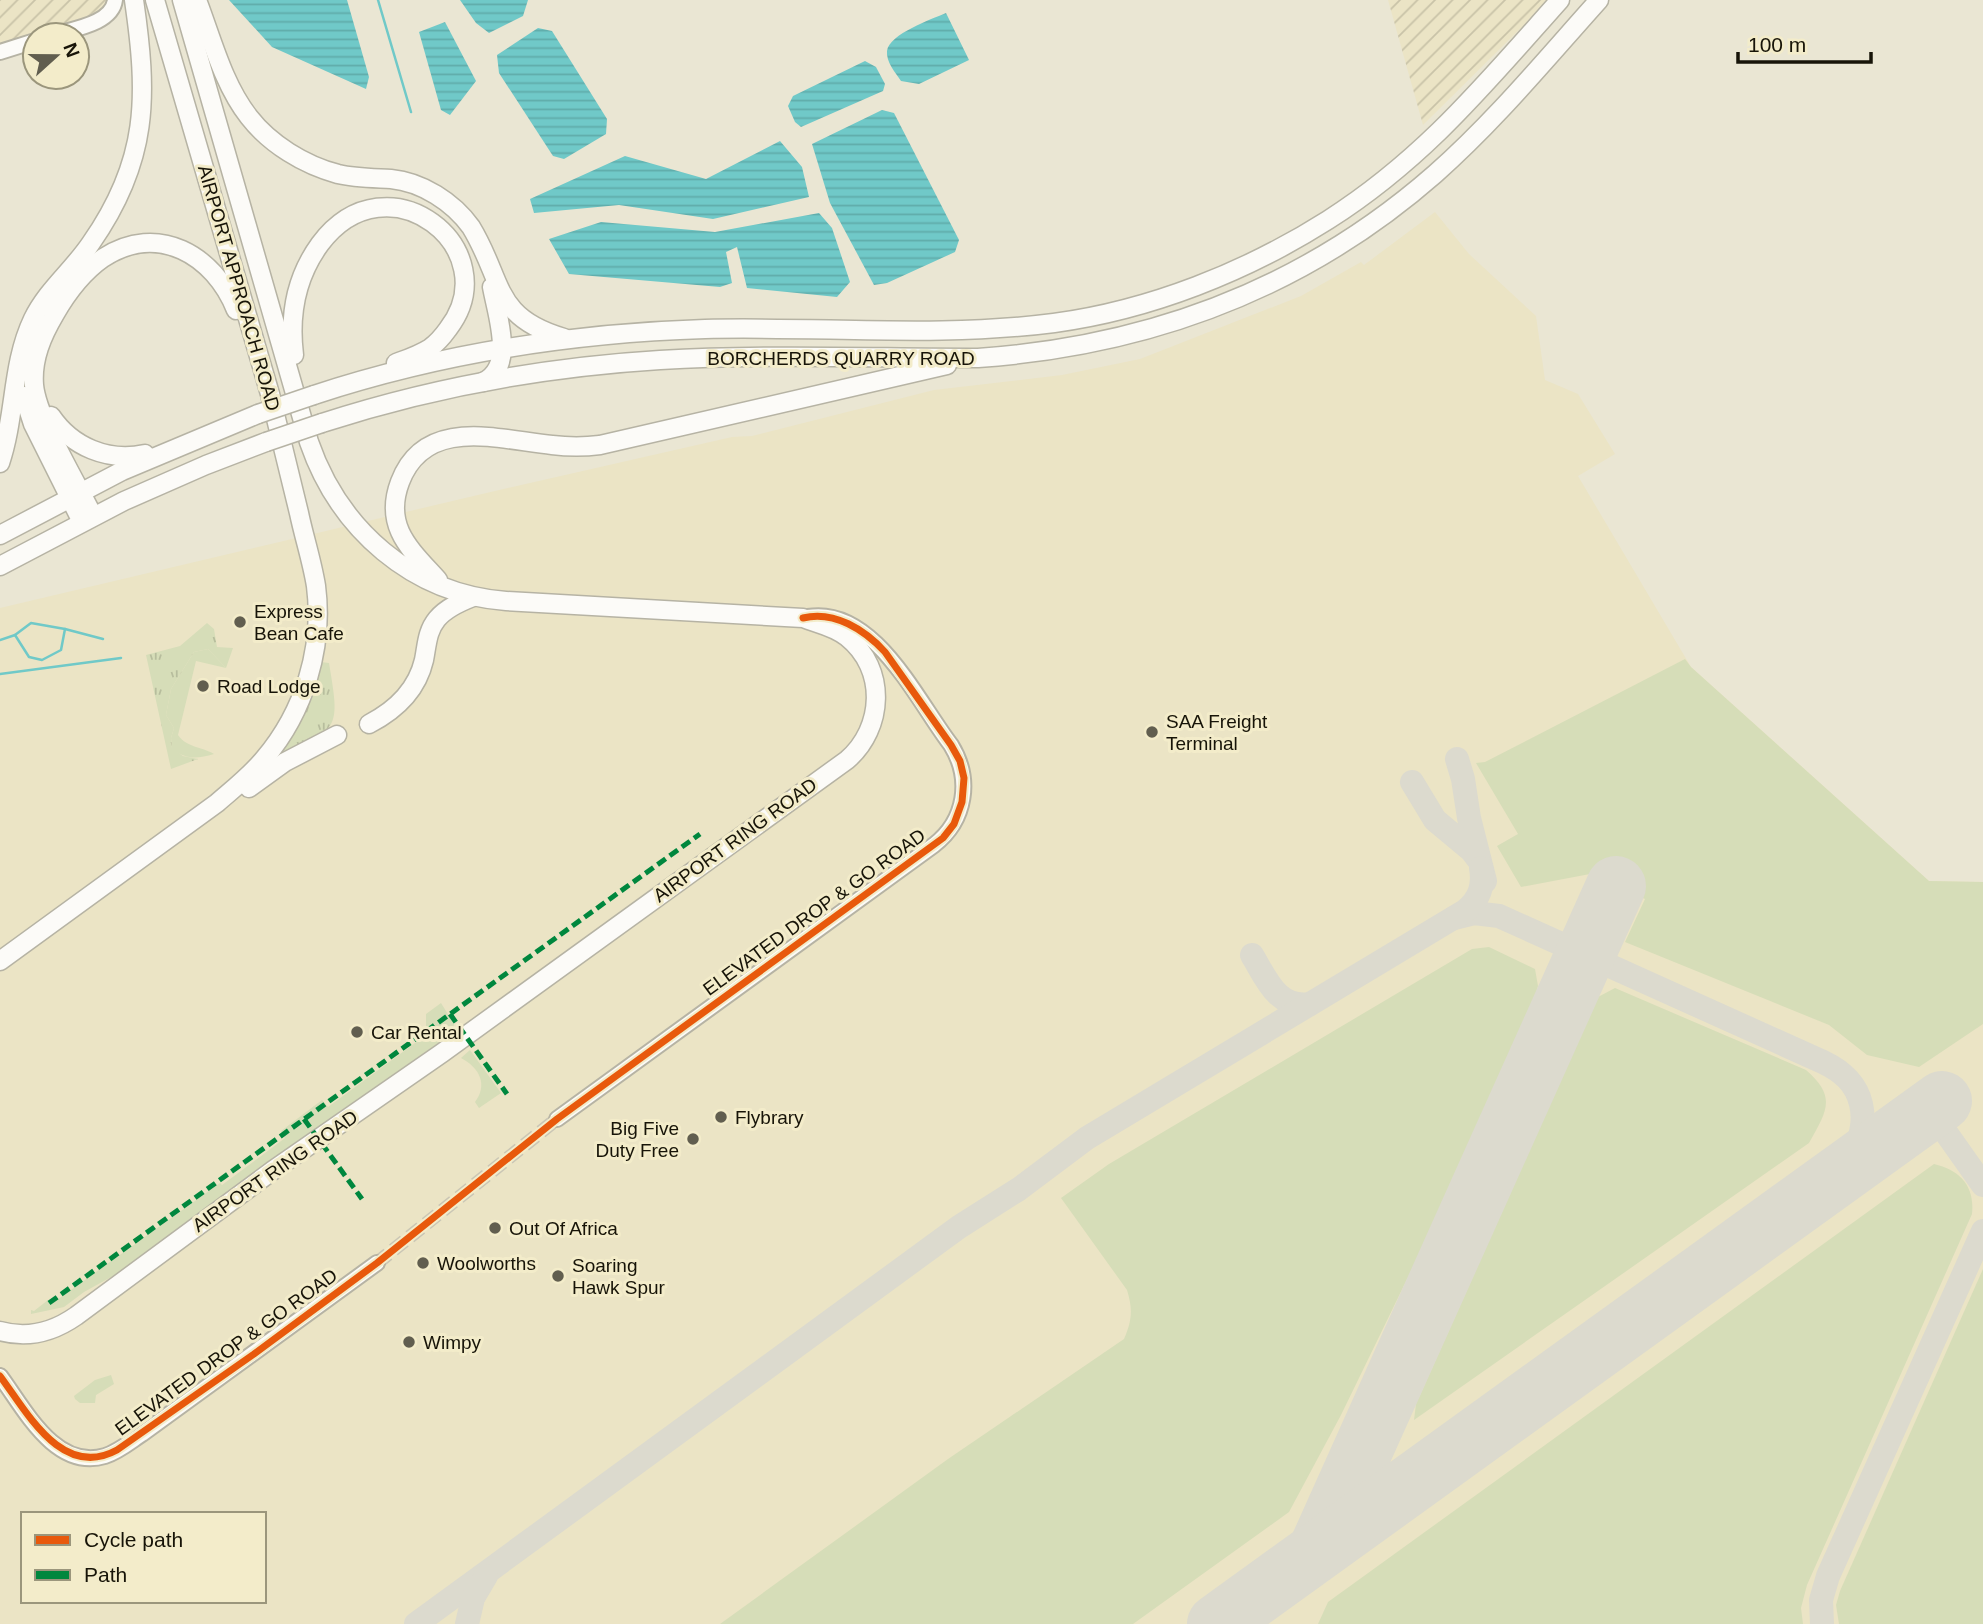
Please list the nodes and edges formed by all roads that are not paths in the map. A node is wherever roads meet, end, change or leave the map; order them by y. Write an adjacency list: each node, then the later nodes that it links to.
1 (115, 0): 8 (street)
2 (134, 0): 14 (main road)
3 (155, 0): 20 (main road, AIRPORT APPROACH ROAD)
4 (181, 0): 19 (main road, AIRPORT APPROACH ROAD)
5 (197, 0): 11 (main road)
6 (1560, 0): 13 (main road, BORCHERDS QUARRY ROAD)
7 (1598, 0): 16 (main road, BORCHERDS QUARRY ROAD)
8 (91, 21)
9 (21, 45): 10 (street)
10 (0, 52)
11 (489, 266): 13 (main road); 15 (main road)
12 (49, 325): 20 (main road); 21 (main road); 24 (main road)
13 (571, 340): 15 (main road, BORCHERDS QUARRY ROAD)
14 (25, 341): 23 (main road); 24 (main road)
15 (502, 350): 17 (main road); 18 (main road, BORCHERDS QUARRY ROAD)
16 (978, 358): 17 (main road, BORCHERDS QUARRY ROAD); 28 (main road)
17 (481, 383): 25 (main road, BORCHERDS QUARRY ROAD, bridge)
18 (334, 388): 19 (main road); 21 (main road, BORCHERDS QUARRY ROAD, bridge)
19 (295, 390): 22 (main road, AIRPORT APPROACH ROAD)
20 (270, 394): 33 (main road, AIRPORT APPROACH ROAD)
21 (190, 441): 24 (main road, BORCHERDS QUARRY ROAD)
22 (309, 442): 28 (main road, AIRPORT RING ROAD)
23 (0, 463)
24 (75, 494): 25 (main road); 26 (main road, BORCHERDS QUARRY ROAD)
25 (88, 519): 27 (main road, BORCHERDS QUARRY ROAD)
26 (0, 535)
27 (0, 565)
28 (445, 587): 29 (main road, AIRPORT RING ROAD)
29 (473, 597): 30 (main road, AIRPORT RING ROAD); 31 (main road)
30 (803, 618): 35 (street, ELEVATED DROP & GO ROAD); 37 (main road, AIRPORT RING ROAD)
31 (369, 724)
32 (337, 735): 33 (main road)
33 (217, 803): 34 (main road)
34 (0, 961)
35 (556, 1119)
36 (377, 1263): 38 (street, ELEVATED DROP & GO ROAD)
37 (0, 1331)
38 (0, 1376)

